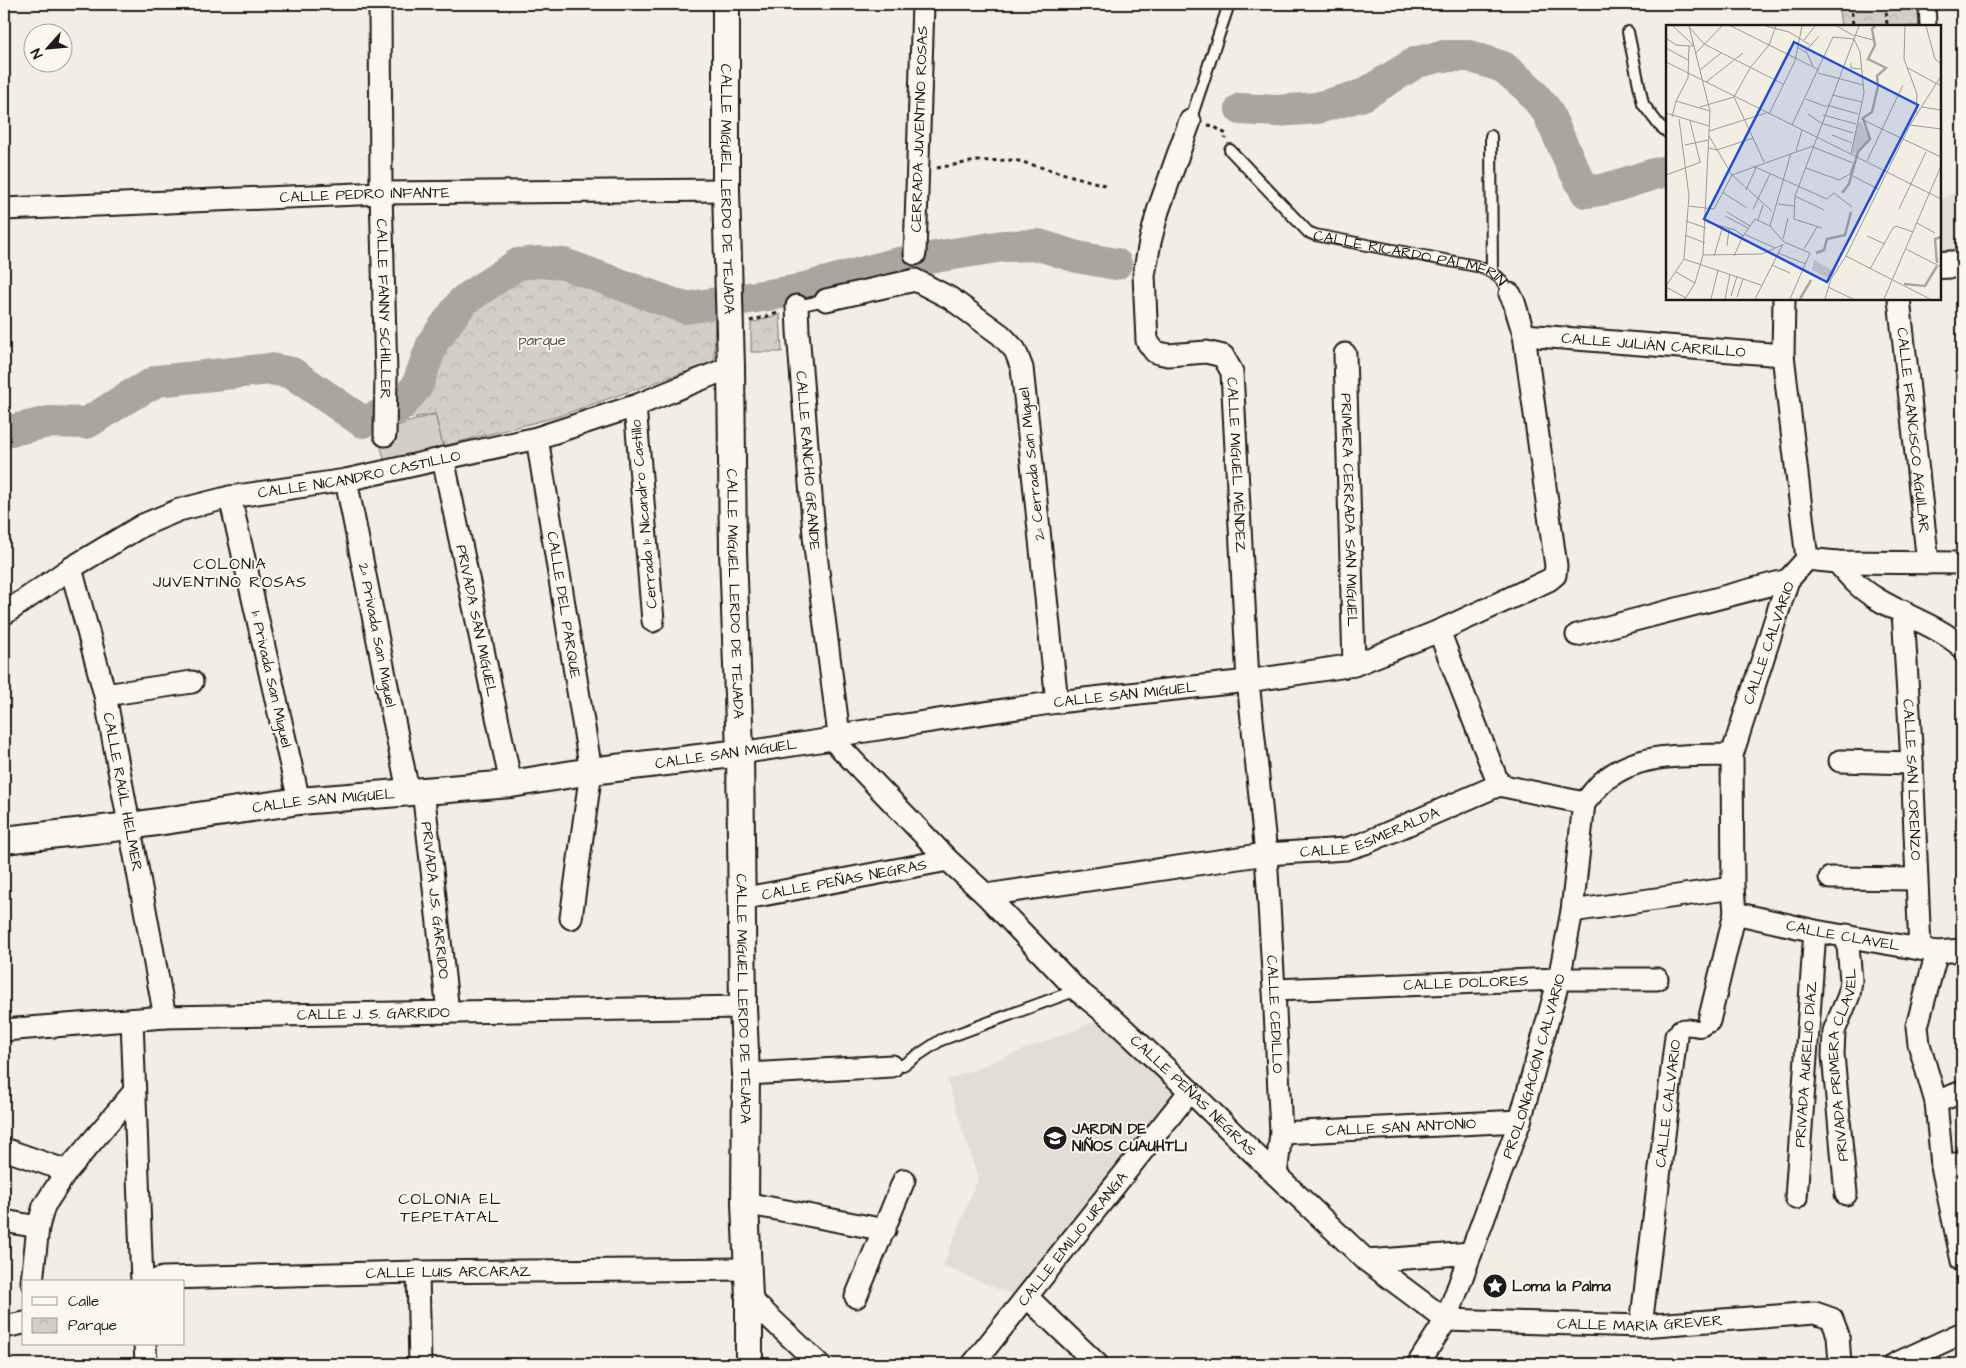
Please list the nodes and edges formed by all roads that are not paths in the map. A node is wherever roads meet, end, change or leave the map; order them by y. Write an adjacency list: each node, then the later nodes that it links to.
1 (380, 4): 13 (street, CALLE FANNY SCHILLER)
2 (726, 4): 12 (street, CALLE MIGUEL LERDO DE TEJADA)
3 (923, 4): 15 (street, CERRADA JUVENTINO ROSAS)
4 (1229, 4): 8 (lane, CALLE MIGUEL MÉNDEZ)
5 (1927, 4): 6 (street)
6 (1928, 25)
7 (1628, 32): 9 (lane)
8 (1190, 121): 48 (street, CALLE MIGUEL MÉNDEZ)
9 (1666, 131)
10 (1491, 136): 18 (lane)
11 (1230, 150): 18 (lane, CALLE RICARDO PALMERÍN)
12 (726, 190): 13 (street, CALLE PEDRO INFANTE); 27 (street, CALLE MIGUEL LERDO DE TEJADA)
13 (381, 193): 14 (street, CALLE PEDRO INFANTE); 29 (street, CALLE FANNY SCHILLER)
14 (4, 209)
15 (914, 254)
16 (1962, 264): 17 (street)
17 (1941, 265)
18 (1492, 272): 19 (lane, CALLE RICARDO PALMERÍN)
19 (1510, 294): 24 (street, CALLE RICARDO PALMERÍN)
20 (826, 300): 23 (lane); 51 (street, 2ª Cerrada San Miguel)
21 (1784, 300): 26 (street)
22 (1899, 300): 36 (street, CALLE FRANCISCO AGUILAR)
23 (797, 306): 52 (street, CALLE RANCHO GRANDE)
24 (1524, 335): 26 (street, CALLE JULIÁN CARRILLO); 39 (street, CALLE RICARDO PALMERÍN)
25 (1344, 354): 47 (street, PRIMERA CERRADA SAN MIGUEL)
26 (1783, 355): 34 (street)
27 (730, 359): 28 (street, CALLE NICANDRO CASTILLO); 53 (street, CALLE MIGUEL LERDO DE TEJADA)
28 (635, 406): 30 (street, CALLE NICANDRO CASTILLO); 43 (street, Cerrada 1ª Nicandro Castillo)
29 (386, 417)
30 (537, 438): 31 (street, CALLE NICANDRO CASTILLO); 57 (street, CALLE DEL PARQUE)
31 (443, 458): 32 (street, CALLE NICANDRO CASTILLO); 58 (street, PRIVADA SAN MIGUEL)
32 (346, 480): 33 (street, CALLE NICANDRO CASTILLO); 60 (street, 2ª Privada San Miguel)
33 (230, 497): 38 (street, CALLE NICANDRO CASTILLO); 61 (street, 1ª Privada San Miguel)
34 (1807, 559): 35 (street); 40 (street, CALLE CALVARIO)
35 (1838, 562): 36 (street); 41 (street)
36 (1928, 563): 37 (street)
37 (1962, 563)
38 (71, 568): 42 (street, CALLE NICANDRO CASTILLO); 50 (street, CALLE RAÚL HELMER)
39 (1555, 575): 44 (street, CALLE SAN MIGUEL)
40 (1788, 580): 45 (street); 54 (street, CALLE CALVARIO)
41 (1903, 611): 46 (street); 56 (street, CALLE SAN LORENZO)
42 (4, 614)
43 (653, 621)
44 (1439, 631): 47 (street, CALLE SAN MIGUEL); 59 (street)
45 (1577, 636)
46 (1962, 647)
47 (1354, 665): 48 (street, CALLE SAN MIGUEL)
48 (1248, 681): 51 (street, CALLE SAN MIGUEL); 65 (street, CALLE CEDILLO)
49 (192, 682): 50 (street)
50 (106, 695): 63 (street, CALLE RAÚL HELMER)
51 (1057, 702): 52 (street, CALLE SAN MIGUEL)
52 (835, 737): 53 (street, CALLE SAN MIGUEL); 66 (street, CALLE PEÑAS NEGRAS)
53 (740, 753): 57 (street, CALLE SAN MIGUEL); 70 (street, CALLE MIGUEL LERDO DE TEJADA)
54 (1732, 755): 62 (street); 71 (street, CALLE CALVARIO)
55 (1840, 761): 56 (street)
56 (1912, 763): 68 (street, CALLE SAN LORENZO)
57 (591, 771): 58 (street, CALLE SAN MIGUEL); 73 (street, CALLE DEL PARQUE)
58 (511, 784): 60 (street, CALLE SAN MIGUEL)
59 (1499, 785): 62 (street); 65 (street, CALLE ESMERALDA)
60 (416, 791): 61 (street, CALLE SAN MIGUEL); 83 (street, PRIVADA J.S. GARRIDO)
61 (299, 801): 63 (street, CALLE SAN MIGUEL)
62 (1584, 803): 72 (street, PROLONGACIÓN CALVARIO)
63 (130, 826): 64 (street, CALLE SAN MIGUEL); 84 (street, CALLE RAÚL HELMER)
64 (4, 840)
65 (1266, 854): 69 (street, CALLE ESMERALDA); 81 (street, CALLE CEDILLO)
66 (948, 860): 69 (street, CALLE PEÑAS NEGRAS); 70 (street, CALLE PEÑAS NEGRAS)
67 (1830, 878): 68 (street)
68 (1916, 879): 76 (street, CALLE SAN LORENZO)
69 (986, 896): 80 (street, CALLE PEÑAS NEGRAS)
70 (741, 899): 82 (street, CALLE MIGUEL LERDO DE TEJADA)
71 (1734, 901): 72 (street, CALLE CLAVEL); 74 (street, CALLE CLAVEL); 86 (street, CALLE CALVARIO)
72 (1572, 911): 78 (street, PROLONGACIÓN CALVARIO)
73 (571, 918)
74 (1815, 931): 75 (street, CALLE CLAVEL); 103 (street, PRIVADA AURELIO DÍAZ)
75 (1847, 935): 76 (street, CALLE CLAVEL); 102 (street, PRIVADA PRIMERA CLAVEL)
76 (1928, 950): 77 (street, CALLE CLAVEL); 94 (street, CALLE SAN LORENZO)
77 (1962, 950)
78 (1559, 979): 79 (street, CALLE DOLORES); 81 (street, CALLE DOLORES); 95 (street, PROLONGACIÓN CALVARIO)
79 (1657, 980)
80 (1077, 990): 89 (lane); 91 (street, CALLE PEÑAS NEGRAS)
81 (1274, 990): 96 (street, CALLE CEDILLO)
82 (743, 1007): 83 (street, CALLE J. S. GARRIDO); 90 (street, CALLE MIGUEL LERDO DE TEJADA)
83 (448, 1012): 84 (street, CALLE J. S. GARRIDO)
84 (165, 1017): 85 (street, CALLE J. S. GARRIDO)
85 (132, 1020): 87 (street, CALLE J. S. GARRIDO); 92 (street)
86 (1709, 1021): 88 (street, CALLE CALVARIO)
87 (5, 1023)
88 (1676, 1036): 121 (street, CALLE CALVARIO)
89 (898, 1066): 90 (street)
90 (746, 1074): 104 (street, CALLE MIGUEL LERDO DE TEJADA)
91 (1190, 1091): 100 (street, CALLE PEÑAS NEGRAS); 117 (street, CALLE EMILIO URANGA)
92 (134, 1092): 99 (street); 114 (street)
93 (1962, 1092): 94 (street)
94 (1936, 1102): 98 (street, CALLE SAN LORENZO)
95 (1520, 1121): 96 (street, CALLE SAN ANTONIO); 108 (street, PROLONGACIÓN CALVARIO)
96 (1281, 1132): 100 (street, CALLE CEDILLO)
97 (4, 1149): 99 (street)
98 (1952, 1164): 110 (street, CALLE SAN LORENZO)
99 (67, 1171): 106 (street)
100 (1276, 1175): 109 (street, CALLE PEÑAS NEGRAS)
101 (904, 1180): 107 (street)
102 (1846, 1194)
103 (1796, 1198)
104 (744, 1203): 107 (street); 111 (street, CALLE MIGUEL LERDO DE TEJADA)
105 (4, 1221): 106 (street)
106 (38, 1227): 113 (street)
107 (885, 1230): 116 (street)
108 (1471, 1253): 109 (street); 119 (street, PROLONGACIÓN CALVARIO)
109 (1367, 1261): 119 (street, CALLE PEÑAS NEGRAS)
110 (1962, 1261)
111 (747, 1269): 112 (street, CALLE LUIS ARCARAZ); 118 (street, CALLE MIGUEL LERDO DE TEJADA)
112 (418, 1272): 115 (street, CALLE LUIS ARCARAZ); 126 (street)
113 (32, 1280)
114 (142, 1280)
115 (156, 1280)
116 (856, 1297)
117 (1027, 1297): 129 (street, CALLE EMILIO URANGA); 130 (street)
118 (748, 1298): 127 (street, CALLE MIGUEL LERDO DE TEJADA); 128 (street)
119 (1446, 1320): 121 (street, CALLE MARÍA GREVER); 131 (street, PROLONGACIÓN CALVARIO)
120 (22, 1323): 122 (street)
121 (1641, 1326): 132 (street, CALLE MARÍA GREVER)
122 (4, 1327)
123 (1962, 1333): 133 (street)
124 (145, 1346): 125 (street)
125 (146, 1364)
126 (420, 1364)
127 (749, 1364)
128 (819, 1364)
129 (973, 1364)
130 (1097, 1364)
131 (1418, 1364)
132 (1840, 1364)
133 (1895, 1364)

